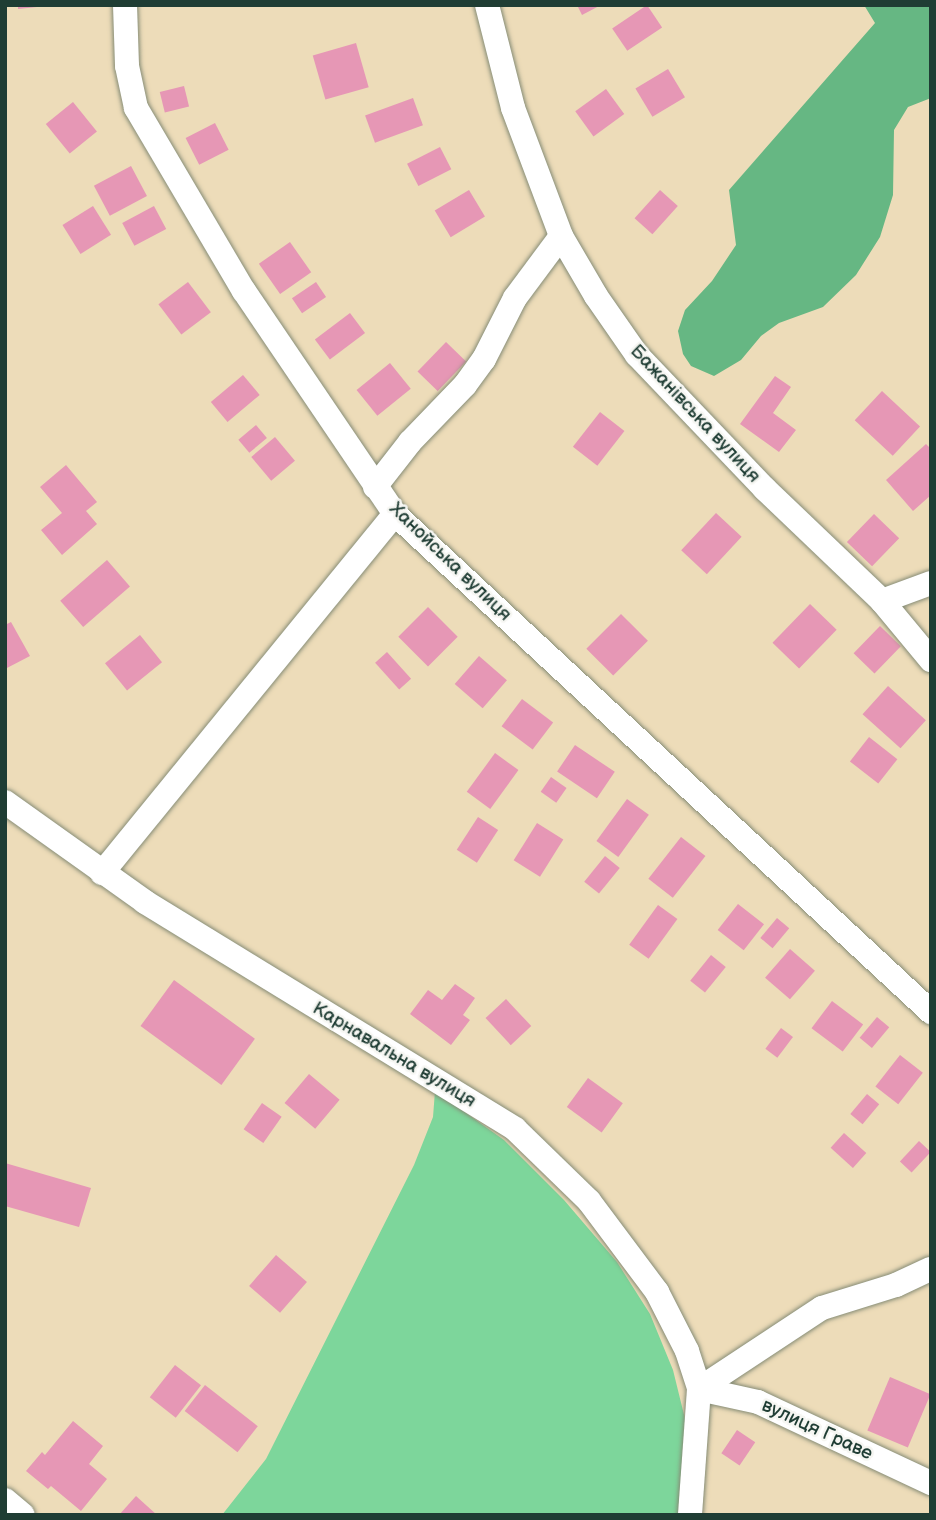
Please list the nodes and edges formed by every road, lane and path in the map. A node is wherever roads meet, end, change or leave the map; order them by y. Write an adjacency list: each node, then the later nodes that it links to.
1 (125, 5): 4 (street, Ханойська вулиця)
2 (486, 5): 3 (street, Бажанівська вулиця)
3 (561, 236): 4 (street); 7 (street, Бажанівська вулиця)
4 (375, 486): 5 (street, Ханойська вулиця)
5 (395, 514): 10 (street); 11 (street, Ханойська вулиця)
6 (931, 583): 7 (street)
7 (882, 601): 8 (street, Бажанівська вулиця)
8 (931, 660)
9 (5, 802): 10 (street, Карнавальна вулиця)
10 (102, 873): 13 (street, Карнавальна вулиця)
11 (931, 1012)
12 (931, 1269): 13 (street)
13 (699, 1389): 14 (street, вулиця Граве); 17 (street)
14 (931, 1483)
15 (5, 1500): 16 (street)
16 (23, 1515)
17 (690, 1515)

